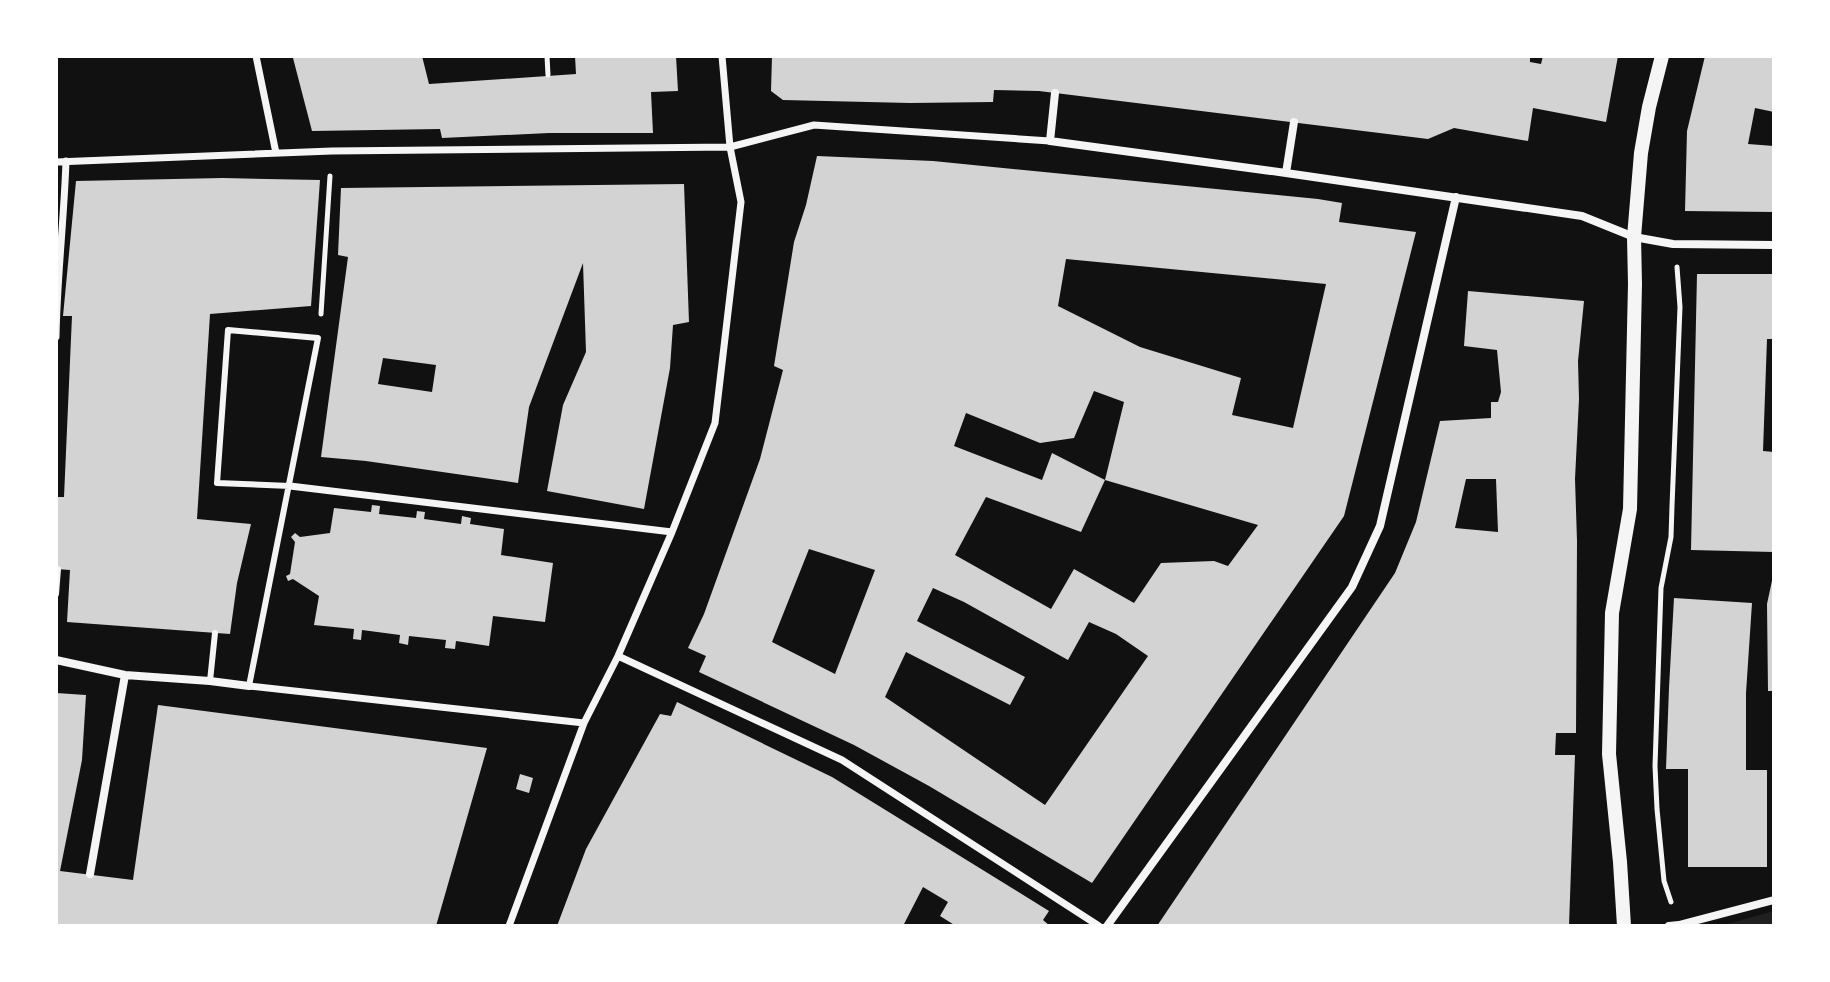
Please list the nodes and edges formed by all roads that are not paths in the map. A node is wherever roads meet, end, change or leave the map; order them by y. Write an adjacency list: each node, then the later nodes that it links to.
1 (256, 56): 8 (street)
2 (722, 56): 7 (street)
3 (1662, 56): 13 (street)
4 (1055, 93): 6 (street)
5 (1294, 122): 11 (street)
6 (1050, 141): 7 (street); 11 (street)
7 (730, 147): 8 (street); 17 (street)
8 (276, 153): 9 (street)
9 (66, 161): 10 (street); 15 (street)
10 (56, 162)
11 (1286, 173): 12 (street)
12 (1456, 197): 13 (street); 32 (street)
13 (1634, 237): 14 (street); 33 (street)
14 (1774, 245)
15 (56, 337)
16 (290, 486): 16 (lane); 17 (street); 25 (lane)
17 (672, 532): 21 (street)
18 (58, 569): 19 (lane)
19 (56, 594)
20 (215, 633): 24 (lane)
21 (618, 656): 26 (street); 31 (street)
22 (56, 660): 23 (street)
23 (125, 675): 24 (street); 27 (street)
24 (210, 681): 25 (street)
25 (249, 686): 26 (street)
26 (584, 723): 30 (street)
27 (90, 874)
28 (1774, 900): 29 (street)
29 (1679, 925): 34 (street)
30 (509, 926)
31 (1099, 926)
32 (1107, 926)
33 (1624, 926)
34 (1669, 926)

